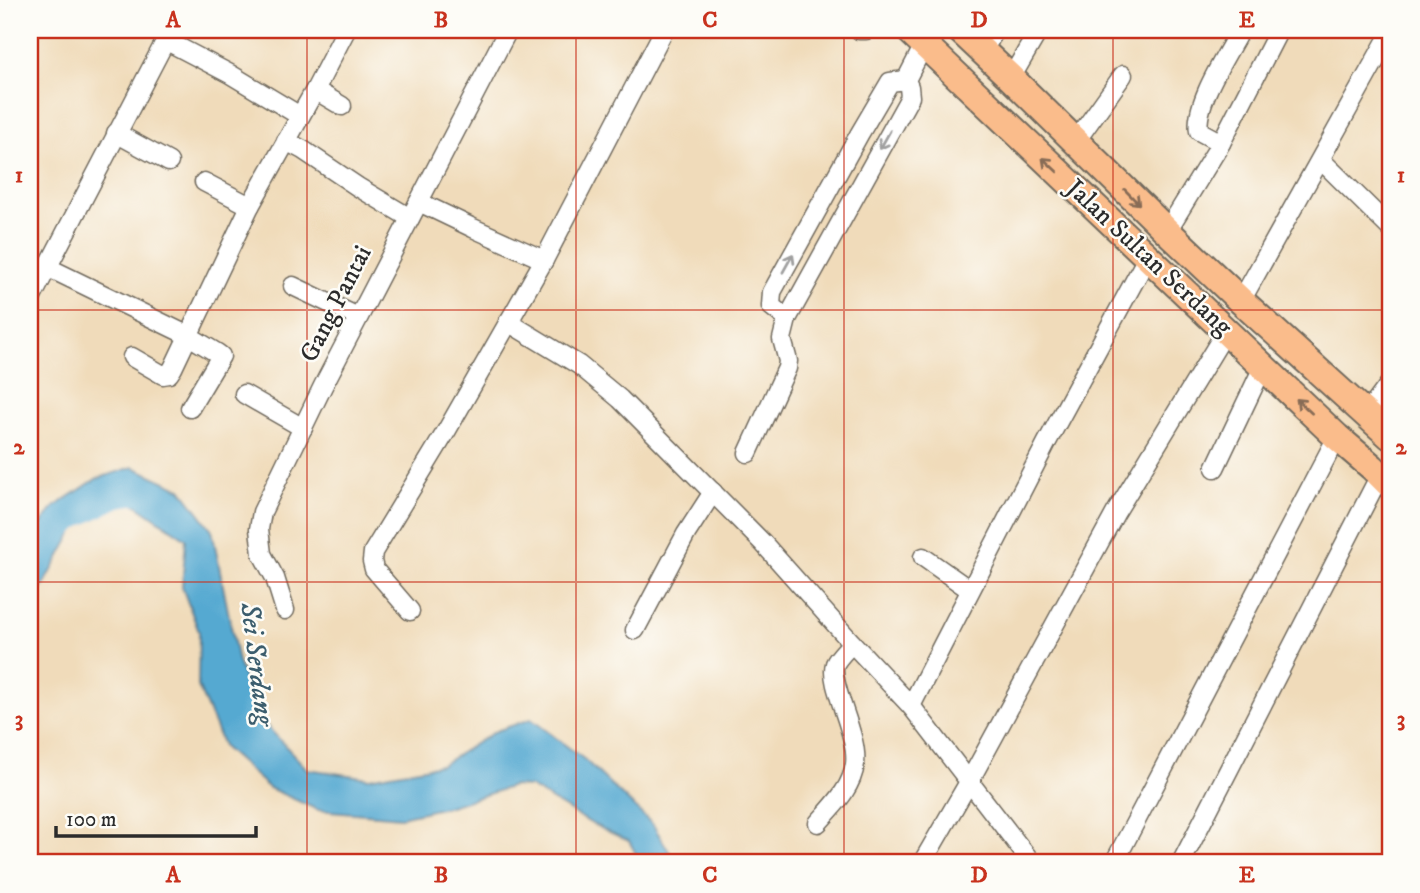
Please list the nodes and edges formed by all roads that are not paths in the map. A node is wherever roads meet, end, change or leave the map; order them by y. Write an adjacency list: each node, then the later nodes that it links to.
1 (346, 30): 17 (street)
2 (508, 30): 29 (street, Gang Pantai)
3 (664, 30): 35 (street)
4 (859, 30): 5 (street)
5 (866, 30)
6 (960, 30): 13 (highway, Jalan Sultan Serdang)
7 (1039, 30): 15 (street)
8 (1240, 30): 23 (street)
9 (1279, 30): 23 (street)
10 (1390, 34): 24 (street)
11 (168, 35): 19 (street); 20 (street)
12 (917, 37): 16 (street); 34 (highway, Jalan Sultan Serdang, one-way to 12)
13 (989, 41): 15 (highway, Jalan Sultan Serdang)
14 (1123, 75): 22 (street)
15 (1011, 78): 22 (highway, Jalan Sultan Serdang)
16 (906, 79): 27 (street); 28 (street, one-way to 28)
17 (315, 90): 18 (street); 19 (street)
18 (342, 106)
19 (300, 116): 21 (street)
20 (116, 133): 25 (street); 36 (street)
21 (286, 141): 30 (street); 31 (street)
22 (1076, 141): 33 (highway, Jalan Sultan Serdang, one-way to 33)
23 (1221, 143): 33 (street)
24 (1321, 160): 32 (street); 38 (street)
25 (169, 162)
26 (204, 181): 30 (street)
27 (832, 184): 28 (street); 41 (street, one-way to 27)
28 (852, 199): 41 (street)
29 (419, 202): 31 (street, Gang Pantai); 35 (street)
30 (250, 206): 44 (street)
31 (410, 218): 40 (street, Gang Pantai)
32 (1390, 228)
33 (1167, 231): 38 (highway, Jalan Sultan Serdang)
34 (1147, 256): 43 (highway, Jalan Sultan Serdang); 59 (street)
35 (544, 260): 42 (street)
36 (47, 267): 39 (street); 44 (street)
37 (293, 286): 40 (street)
38 (1241, 300): 50 (highway, Jalan Sultan Serdang)
39 (30, 301)
40 (358, 317): 51 (street, Gang Pantai)
41 (787, 319): 54 (street)
42 (508, 322): 57 (street); 61 (street)
43 (1226, 331): 46 (highway, Jalan Sultan Serdang); 65 (street)
44 (189, 336): 45 (street); 49 (street)
45 (132, 357)
46 (1263, 367): 53 (highway, Jalan Sultan Serdang, one-way to 46); 55 (street)
47 (1390, 383): 50 (street)
48 (244, 394): 51 (street)
49 (190, 408)
50 (1367, 414): 52 (highway, Jalan Sultan Serdang)
51 (303, 428): 60 (street, Gang Pantai)
52 (1390, 436)
53 (1337, 438): 56 (highway, Jalan Sultan Serdang); 69 (street)
54 (748, 453)
55 (1215, 468)
56 (1385, 480): 70 (street)
57 (713, 492): 62 (street); 63 (street)
58 (923, 557): 59 (street)
59 (970, 590): 64 (street)
60 (285, 610)
61 (410, 611)
62 (635, 630)
63 (852, 643): 64 (street); 66 (street)
64 (911, 706): 65 (street)
65 (969, 782): 67 (street); 68 (street)
66 (818, 823)
67 (922, 863)
68 (1032, 863)
69 (1114, 863)
70 (1181, 863)

